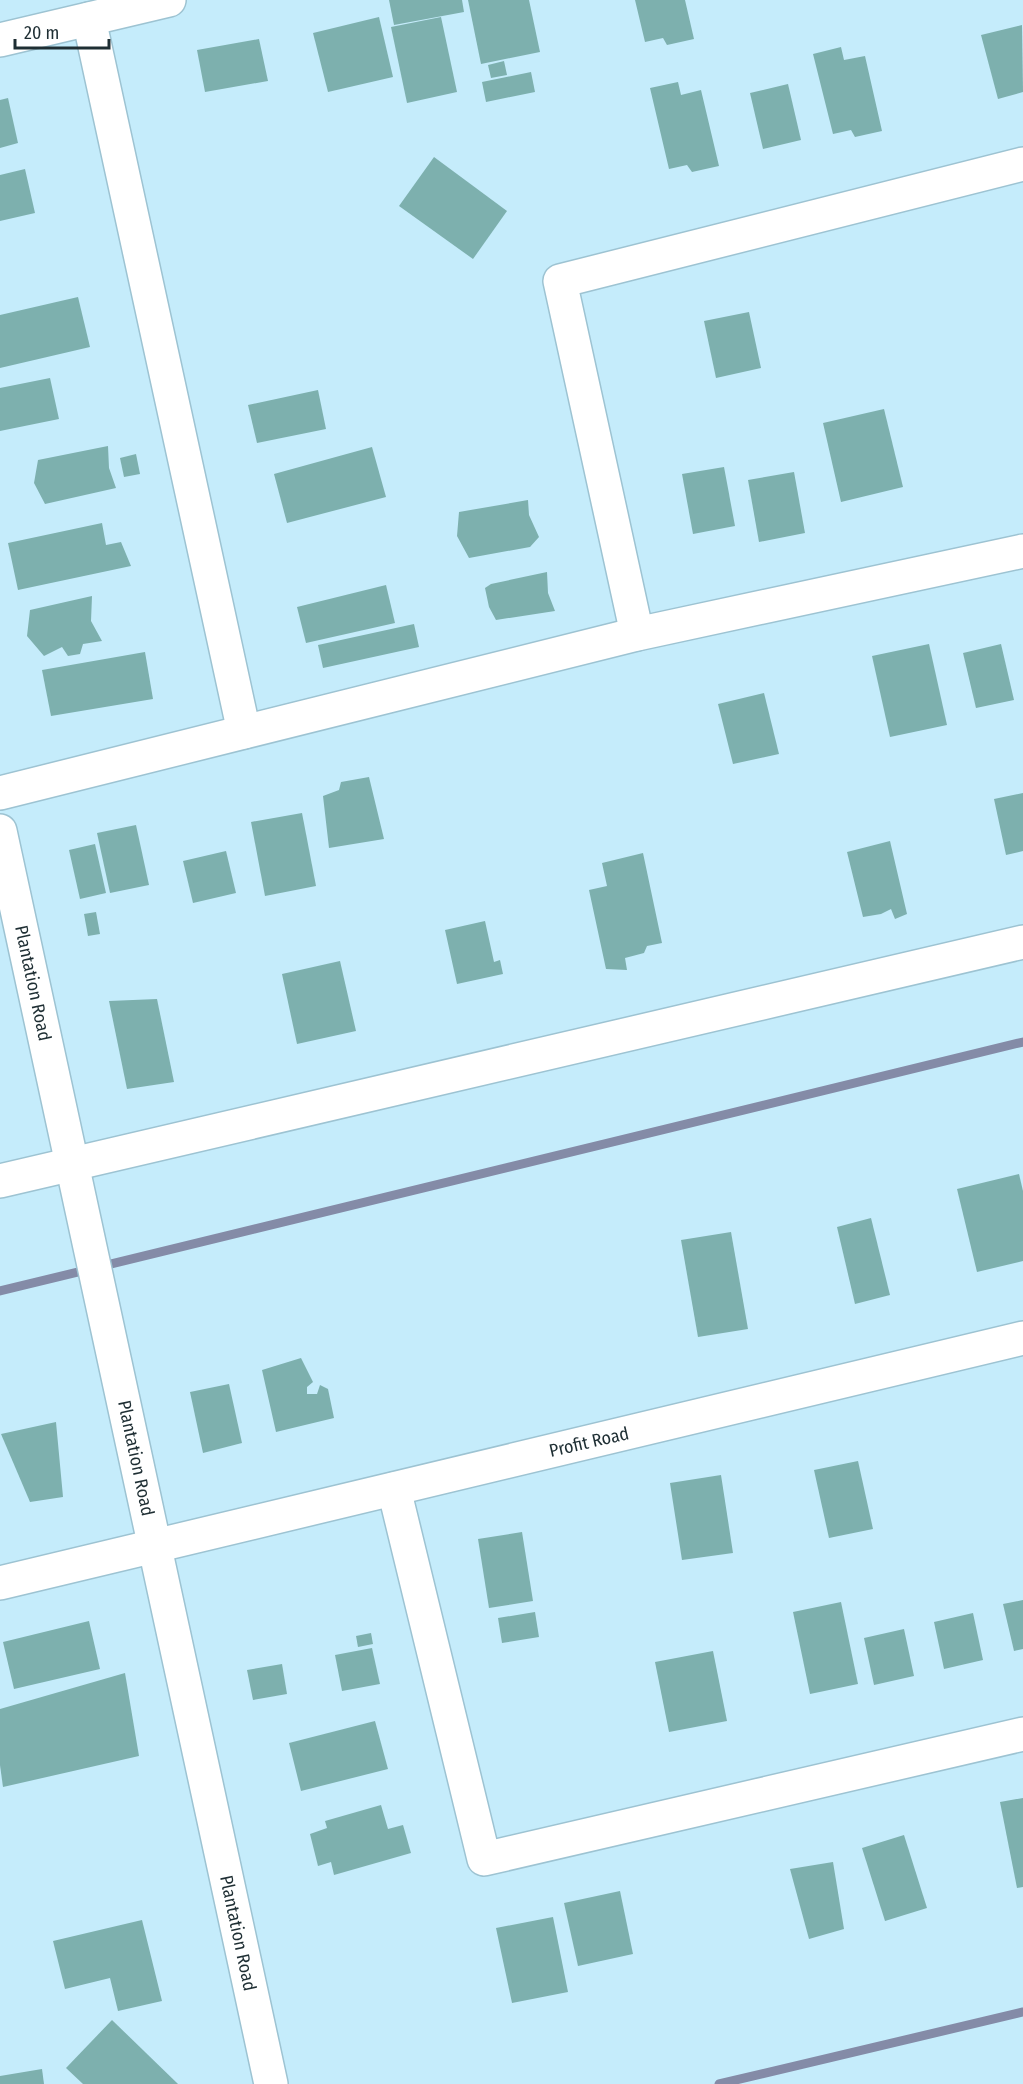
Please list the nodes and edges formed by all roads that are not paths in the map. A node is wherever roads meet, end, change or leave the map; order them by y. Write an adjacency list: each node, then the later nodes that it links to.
1 (169, 0): 2 (street)
2 (89, 19): 3 (street); 7 (street)
3 (0, 40)
4 (1023, 164): 6 (street)
5 (1023, 551): 6 (street)
6 (637, 634): 7 (street)
7 (244, 732): 8 (street)
8 (0, 793)
9 (0, 831): 11 (street, Plantation Road)
10 (1023, 942): 11 (street)
11 (72, 1163): 12 (street); 15 (street, Plantation Road)
12 (0, 1181)
13 (1023, 1338): 14 (street, Profit Road)
14 (394, 1489): 15 (street, Profit Road); 17 (street)
15 (155, 1546): 16 (street, Profit Road); 18 (street, Plantation Road)
16 (0, 1583)
17 (1023, 1734)
18 (271, 2084)

